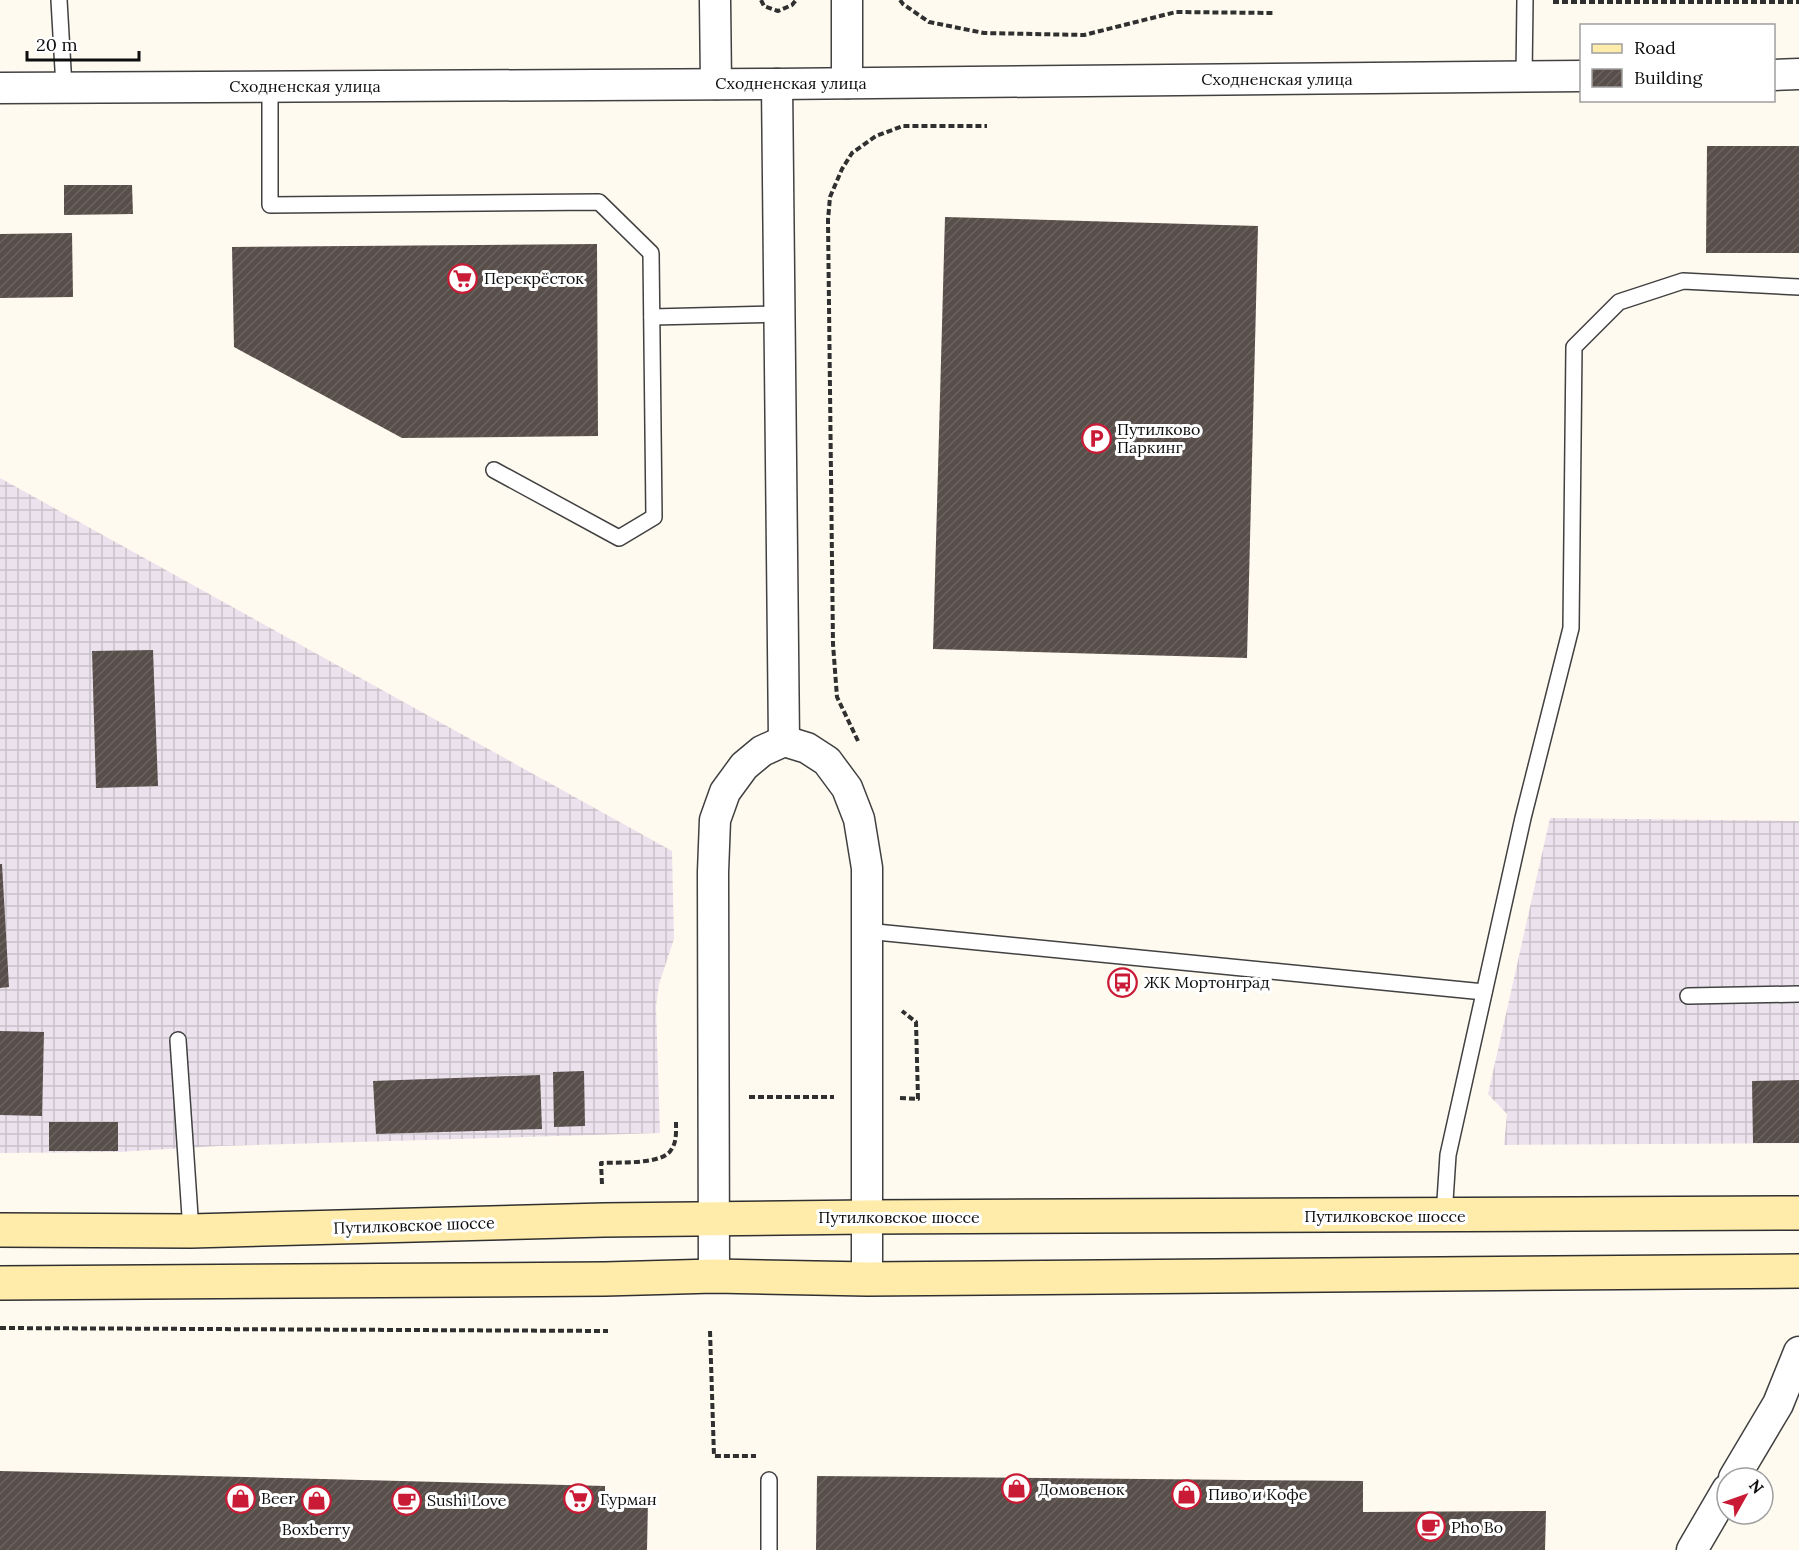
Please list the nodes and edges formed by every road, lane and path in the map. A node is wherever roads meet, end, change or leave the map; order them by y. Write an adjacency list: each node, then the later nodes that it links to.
1 (59, 0): 17 (lane)
2 (715, 0): 15 (street)
3 (761, 0): 4 (path)
4 (796, 0)
5 (847, 0): 14 (street)
6 (900, 0): 9 (path)
7 (1525, 1): 8 (path); 13 (lane)
8 (1799, 2)
9 (1273, 13)
10 (1799, 74): 11 (street)
11 (1775, 75)
12 (1580, 76): 13 (street, Сходненская улица)
13 (1524, 77): 14 (street, Сходненская улица)
14 (847, 83): 16 (street, Сходненская улица)
15 (716, 84): 16 (street, Сходненская улица); 18 (street, Сходненская улица)
16 (777, 84): 22 (street)
17 (64, 87): 18 (street, Сходненская улица); 19 (street, Сходненская улица)
18 (270, 87): 23 (lane)
19 (0, 88)
20 (987, 126): 26 (path)
21 (1799, 287): 28 (lane)
22 (780, 314): 23 (lane); 25 (street)
23 (652, 317): 24 (lane)
24 (494, 470)
25 (784, 741): 27 (street); 41 (street)
26 (859, 743)
27 (866, 931): 28 (lane); 40 (street)
28 (1484, 992): 39 (lane)
29 (1799, 994): 30 (lane)
30 (1688, 996)
31 (902, 1001): 35 (path)
32 (178, 1040): 43 (lane)
33 (748, 1097): 34 (path)
34 (844, 1097)
35 (898, 1097)
36 (676, 1119): 37 (path)
37 (602, 1194)
38 (1799, 1213): 39 (main road, Путилковское шоссе)
39 (1444, 1216): 40 (main road, Путилковское шоссе)
40 (866, 1217): 41 (main road, Путилковское шоссе); 46 (street)
41 (714, 1219): 43 (main road, Путилковское шоссе); 45 (street)
42 (0, 1230): 43 (main road, Путилковское шоссе)
43 (190, 1231)
44 (1799, 1271): 46 (main road)
45 (714, 1276): 46 (main road); 47 (main road)
46 (867, 1279)
47 (0, 1283)
48 (0, 1328): 49 (path)
49 (608, 1331)
50 (710, 1331): 53 (path)
51 (1799, 1352): 52 (street)
52 (1741, 1466)
53 (769, 1480): 55 (lane)
54 (1715, 1511): 56 (street)
55 (769, 1550)
56 (1692, 1550)

